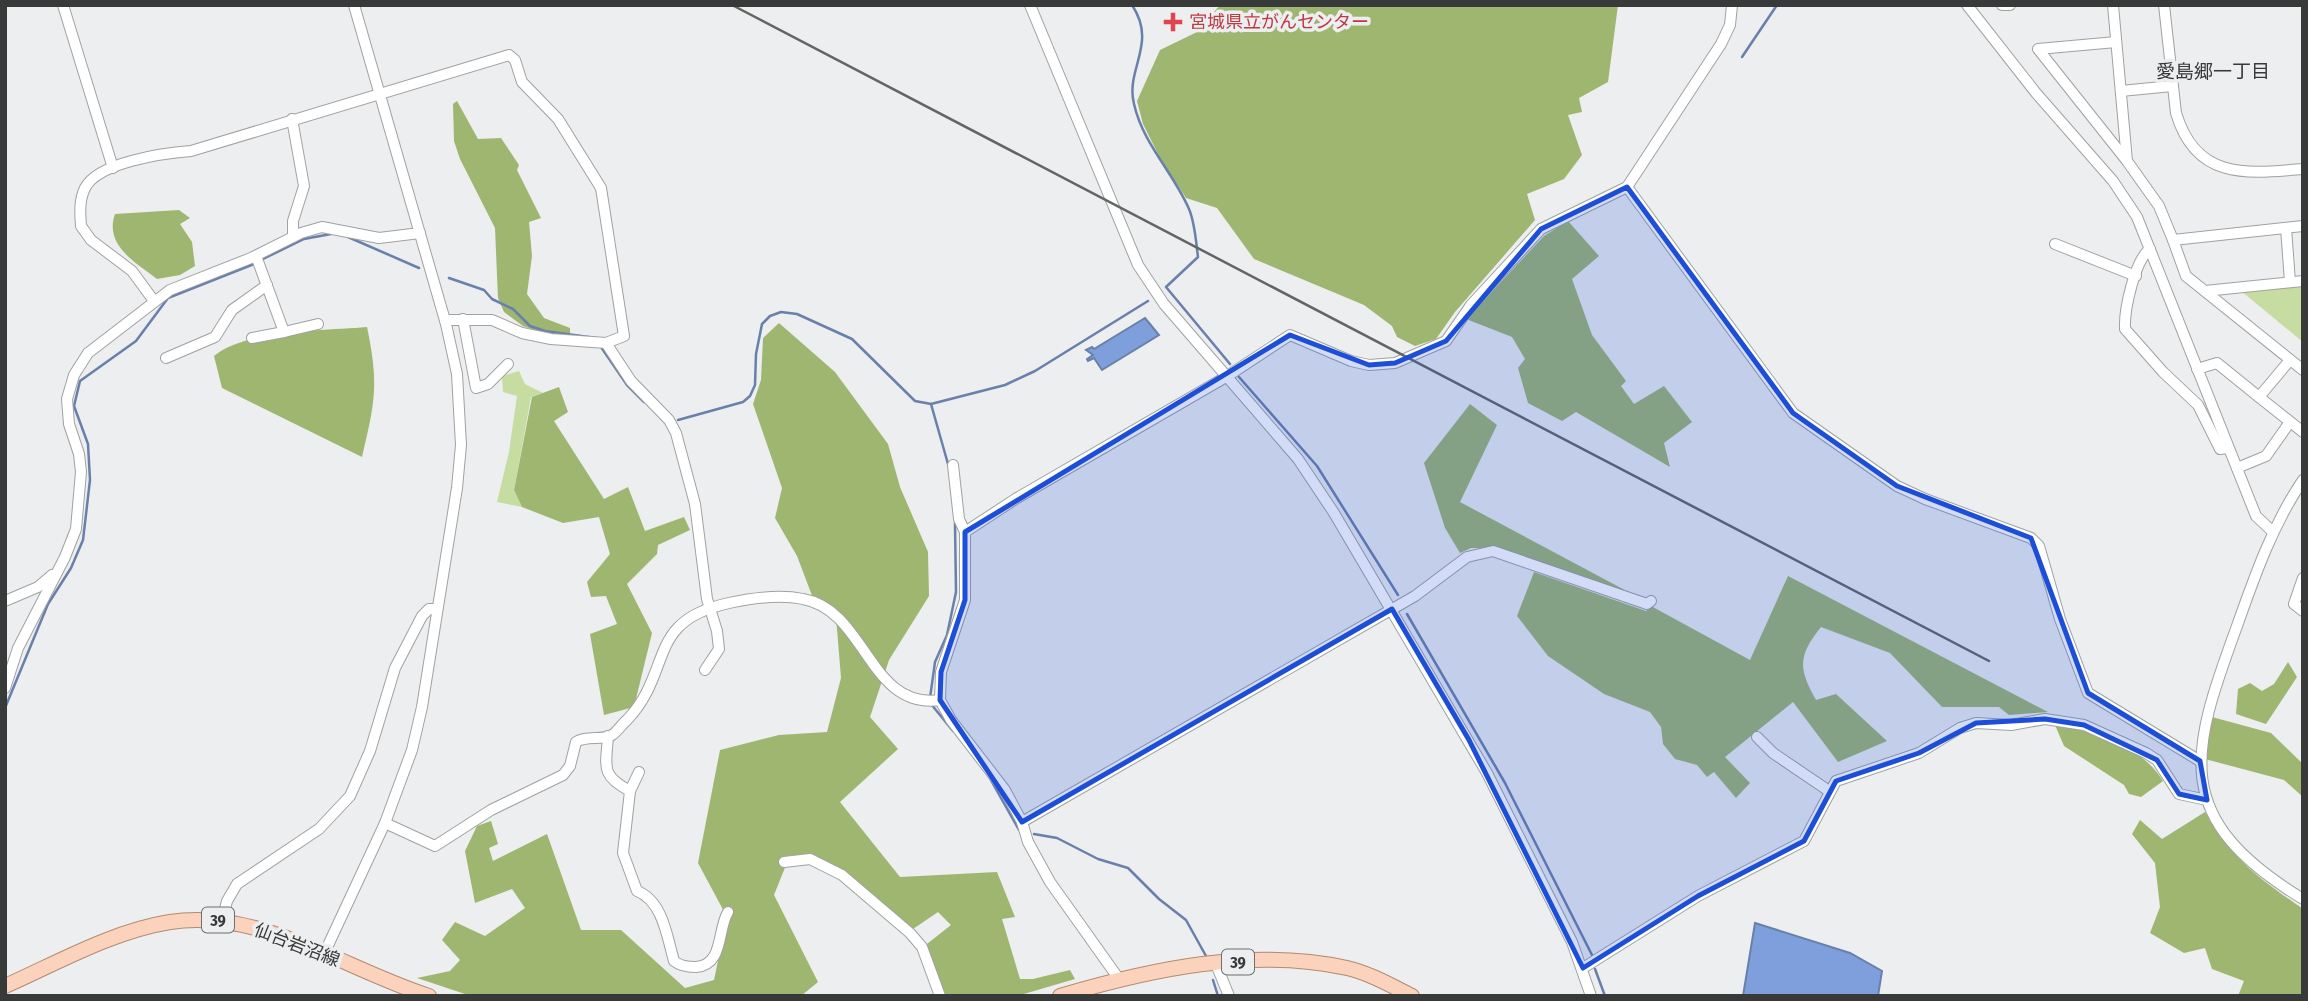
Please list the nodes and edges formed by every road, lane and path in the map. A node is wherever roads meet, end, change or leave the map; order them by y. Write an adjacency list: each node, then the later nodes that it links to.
1 (63, 5): 16 (street)
2 (354, 5): 13 (street)
3 (1030, 5): 44 (street)
4 (1732, 5): 18 (street)
5 (1967, 5): 25 (street)
6 (2002, 5): 7 (street)
7 (2010, 5)
8 (2113, 5): 10 (street)
9 (2164, 5): 11 (street)
10 (2116, 43): 12 (street); 15 (street)
11 (2172, 86): 12 (street); 17 (street)
12 (2121, 90): 15 (street)
13 (379, 93): 14 (street); 21 (street); 38 (street)
14 (292, 119): 16 (street); 22 (street)
15 (2127, 162): 23 (street)
16 (113, 168): 32 (street)
17 (2303, 169)
18 (1628, 187): 44 (street); 69 (street)
19 (2303, 226): 20 (street)
20 (2286, 228): 23 (street); 29 (street)
21 (420, 233): 22 (street); 34 (street)
22 (293, 237): 26 (street)
23 (2173, 240): 31 (street)
24 (2054, 244): 27 (street)
25 (2150, 249): 27 (street); 42 (street)
26 (256, 256): 30 (street); 32 (street)
27 (2136, 276): 50 (street)
28 (2303, 281): 29 (street)
29 (2290, 282): 31 (street)
30 (267, 285): 36 (street); 39 (street)
31 (2205, 290): 40 (street)
32 (154, 301): 56 (street)
33 (463, 319): 34 (street); 38 (street); 45 (street)
34 (445, 320): 46 (street)
35 (318, 324): 36 (street)
36 (284, 332): 37 (street)
37 (252, 338)
38 (606, 343): 60 (street)
39 (166, 358)
40 (2290, 360): 43 (street); 47 (street)
41 (508, 364): 45 (street)
42 (2197, 369): 47 (street); 50 (street)
43 (2303, 370)
44 (1226, 377): 54 (street); 62 (street)
45 (476, 388): 46 (street)
46 (459, 392): 61 (street)
47 (2259, 397): 48 (street)
48 (2290, 422): 49 (street); 52 (street)
49 (2303, 432)
50 (2228, 447): 52 (street)
51 (953, 465): 54 (street)
52 (2237, 468): 55 (street)
53 (2303, 480): 55 (street)
54 (965, 532): 66 (street)
55 (2273, 532): 69 (street)
56 (55, 573): 58 (street); 65 (street)
57 (2303, 578): 63 (street)
58 (5, 601)
59 (1651, 601): 62 (street)
60 (709, 607): 64 (street); 66 (street); 67 (street)
61 (437, 609): 75 (street); 79 (street)
62 (1392, 609): 74 (street); 82 (street)
63 (2303, 611)
64 (705, 670)
65 (5, 688)
66 (933, 701): 74 (street)
67 (608, 736): 71 (street); 75 (street)
68 (1757, 737): 72 (street)
69 (2200, 761): 73 (street)
70 (639, 772): 71 (street)
71 (630, 791): 78 (street)
72 (1829, 791): 73 (street); 82 (street)
73 (2207, 800): 77 (street)
74 (1022, 822): 83 (street)
75 (386, 823): 80 (street)
76 (784, 862): 87 (street)
77 (2303, 899)
78 (728, 912)
79 (222, 921): 80 (main road, 仙台岩沼線 / 39); 84 (main road, 仙台岩沼線 / 39)
80 (324, 954): 86 (main road, 仙台岩沼線 / 39)
81 (1216, 964): 83 (main road, 39); 89 (street); 90 (main road, 39)
82 (1583, 968): 91 (street)
83 (1119, 979): 85 (main road, 39)
84 (5, 986)
85 (1079, 993): 88 (main road, 39)
86 (429, 996)
87 (940, 996)
88 (1060, 996)
89 (1229, 996)
90 (1412, 996)
91 (1591, 996)

